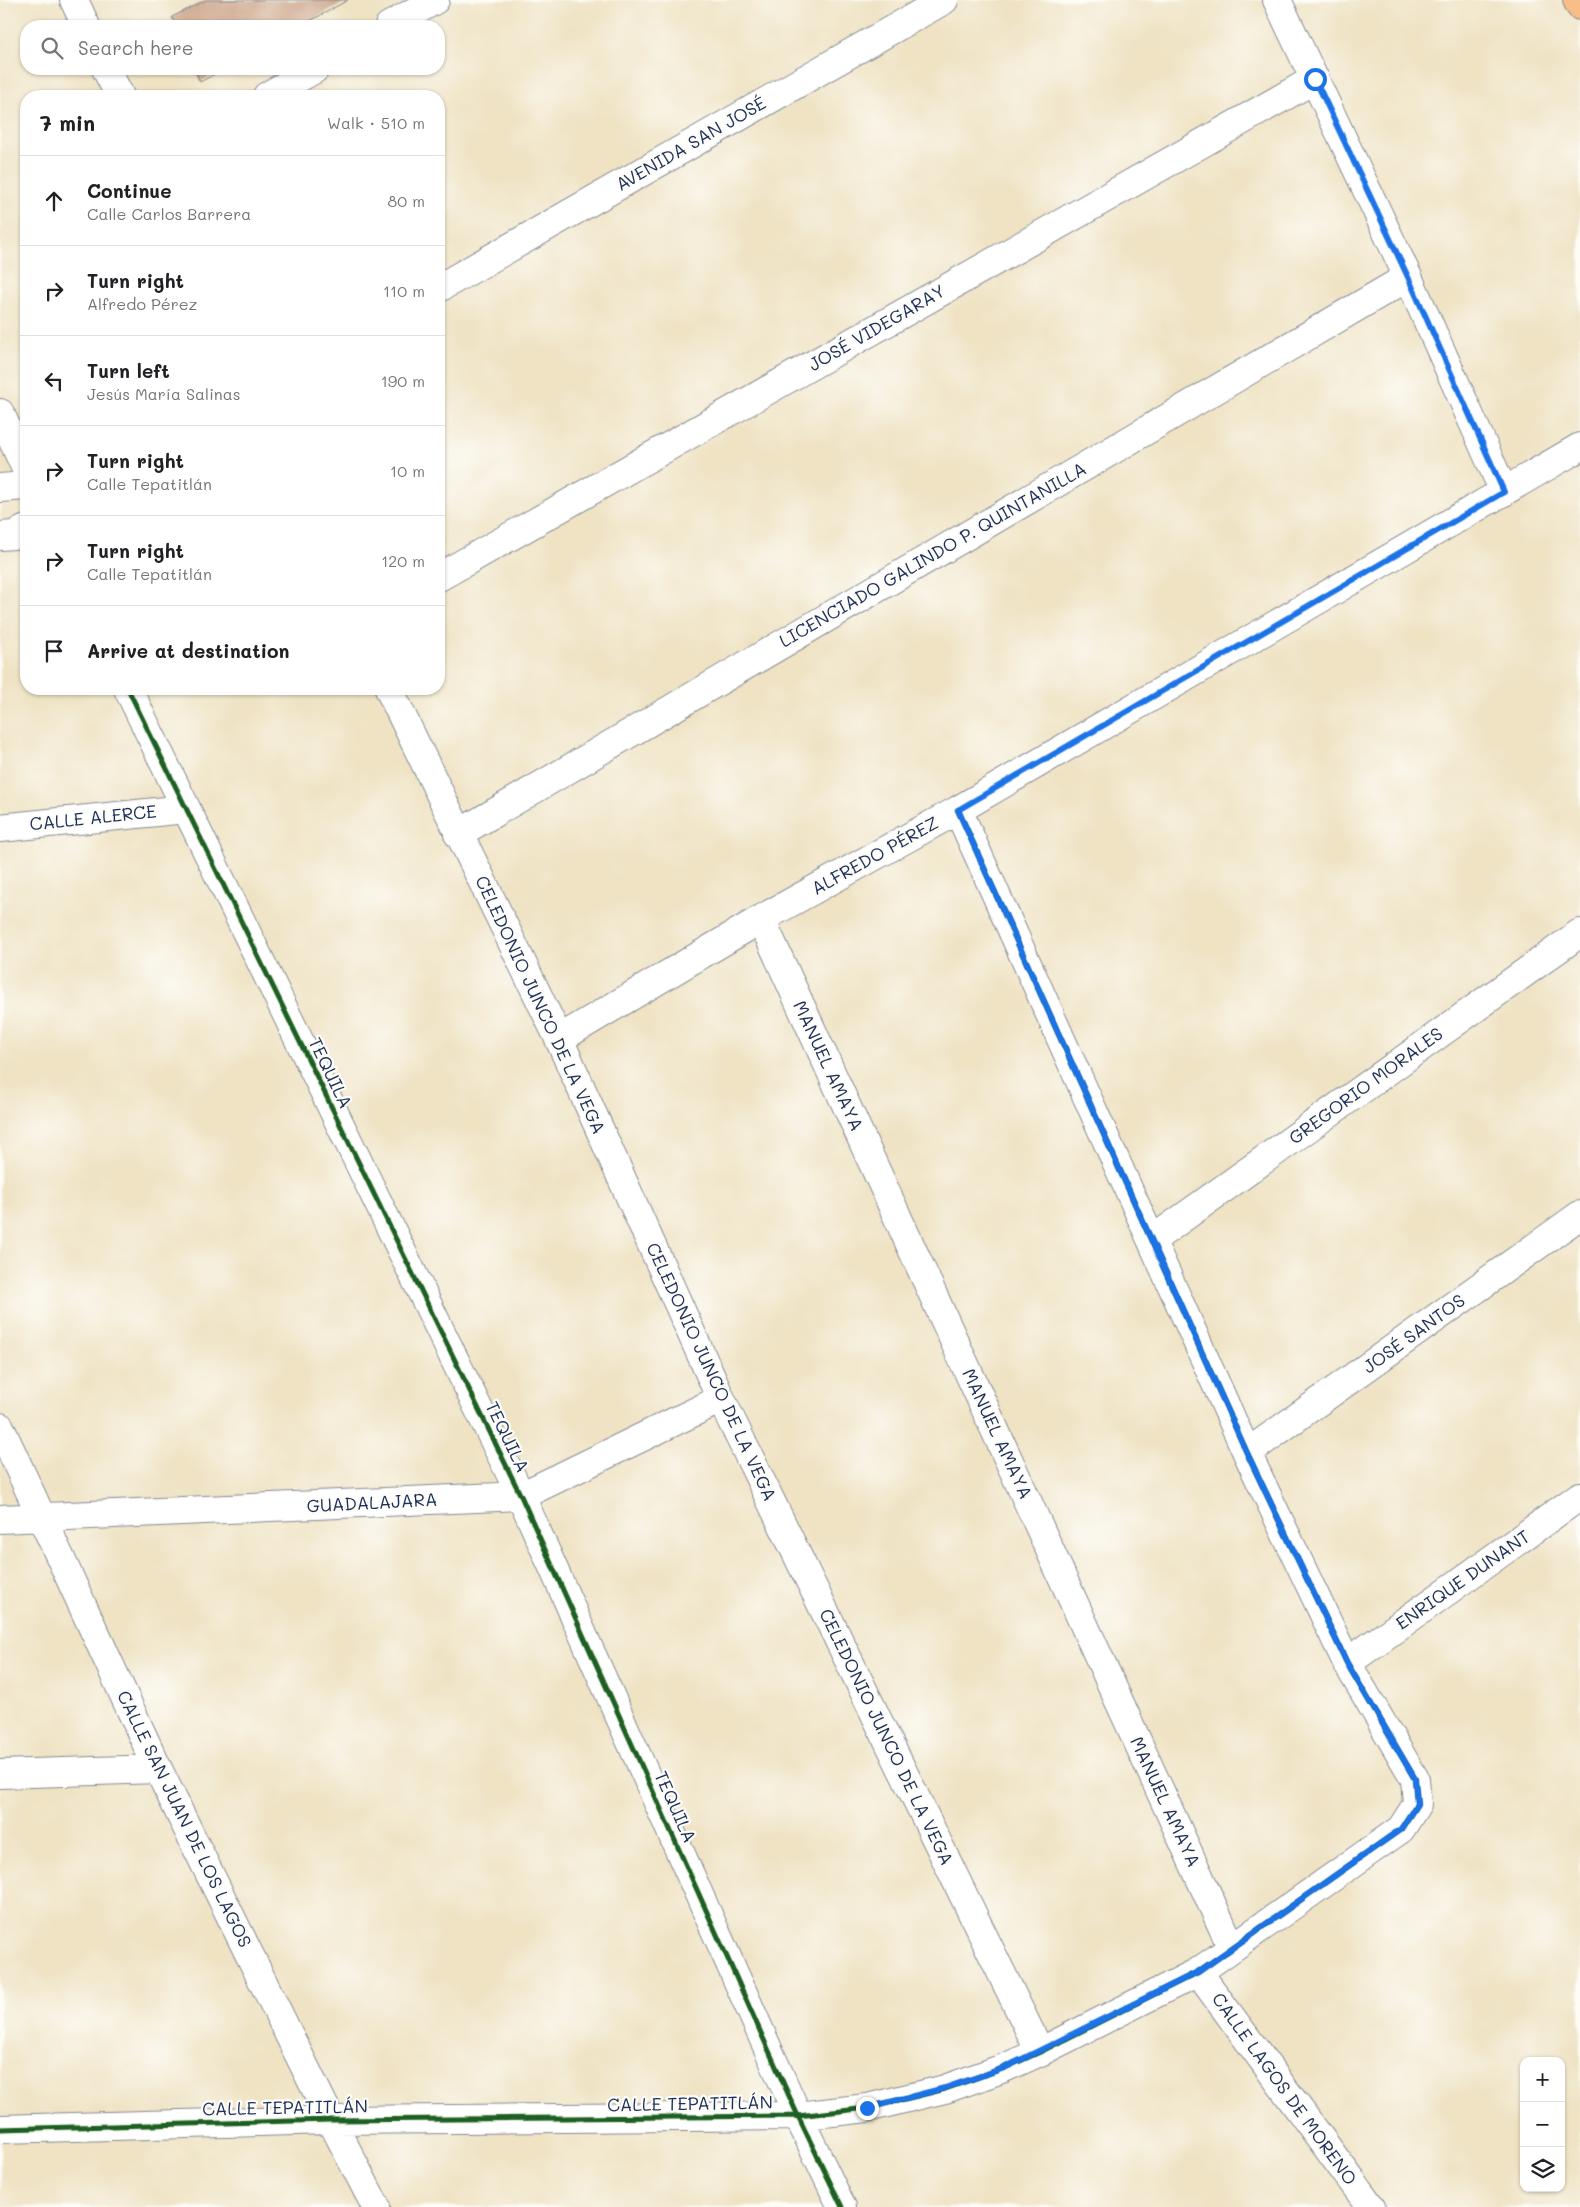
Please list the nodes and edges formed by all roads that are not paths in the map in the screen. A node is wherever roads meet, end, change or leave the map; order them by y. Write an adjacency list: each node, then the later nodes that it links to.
1 (74, 0): 7 (street)
2 (435, 0): 8 (street)
3 (944, 0): 15 (street, AVENIDA SAN JOSÉ)
4 (1277, 0): 11 (street)
5 (1577, 0): 6 (main road)
6 (1580, 6)
7 (83, 20)
8 (400, 20)
9 (109, 75): 12 (street)
10 (304, 75): 13 (street)
11 (1315, 79): 14 (street); 24 (street, JOSÉ VIDEGARAY)
12 (117, 90)
13 (278, 90)
14 (1408, 277): 21 (street); 30 (street, LICENCIADO GALINDO P. QUINTANILLA)
15 (445, 285)
16 (0, 413): 18 (street)
17 (1580, 447): 21 (street, ALFREDO PÉREZ)
18 (20, 456)
19 (20, 486): 20 (street)
20 (0, 488)
21 (1504, 492): 28 (street, ALFREDO PÉREZ)
22 (20, 532): 23 (street)
23 (0, 536)
24 (445, 574)
25 (131, 695): 27 (street, TEQUILA)
26 (392, 695): 30 (street, CELEDONIO JUNCO DE LA VEGA)
27 (186, 809): 29 (street, CALLE ALERCE); 39 (street, TEQUILA)
28 (958, 810): 31 (street, ALFREDO PÉREZ); 35 (street)
29 (0, 828)
30 (458, 834): 33 (street, CELEDONIO JUNCO DE LA VEGA)
31 (761, 920): 33 (street, ALFREDO PÉREZ); 46 (street, MANUEL AMAYA)
32 (1580, 933): 35 (street, GREGORIO MORALES)
33 (559, 1039): 36 (street, CELEDONIO JUNCO DE LA VEGA)
34 (1580, 1215): 38 (street, JOSÉ SANTOS)
35 (1152, 1240): 38 (street)
36 (721, 1399): 39 (street, GUADALAJARA); 48 (street, CELEDONIO JUNCO DE LA VEGA)
37 (0, 1427): 41 (street, CALLE SAN JUAN DE LOS LAGOS)
38 (1247, 1453): 43 (street)
39 (521, 1496): 41 (street, GUADALAJARA); 49 (street, TEQUILA)
40 (1580, 1496): 43 (street, ENRIQUE DUNANT)
41 (43, 1518): 42 (street, GUADALAJARA); 44 (street, CALLE SAN JUAN DE LOS LAGOS)
42 (0, 1519)
43 (1347, 1663): 46 (street, CALLE TEPATITLÁN)
44 (158, 1769): 45 (street); 50 (street, CALLE SAN JUAN DE LOS LAGOS)
45 (0, 1774)
46 (1232, 1948): 47 (street, CALLE TEPATITLÁN)
47 (1198, 1972): 48 (street, CALLE TEPATITLÁN); 54 (street, CALLE LAGOS DE MORENO)
48 (1040, 2052): 49 (street, CALLE TEPATITLÁN)
49 (798, 2116): 50 (street, CALLE TEPATITLÁN); 53 (street, TEQUILA)
50 (331, 2120): 51 (street, CALLE TEPATITLÁN); 52 (street, CALLE SAN JUAN DE LOS LAGOS)
51 (0, 2129)
52 (376, 2207)
53 (842, 2207)
54 (1371, 2207)

